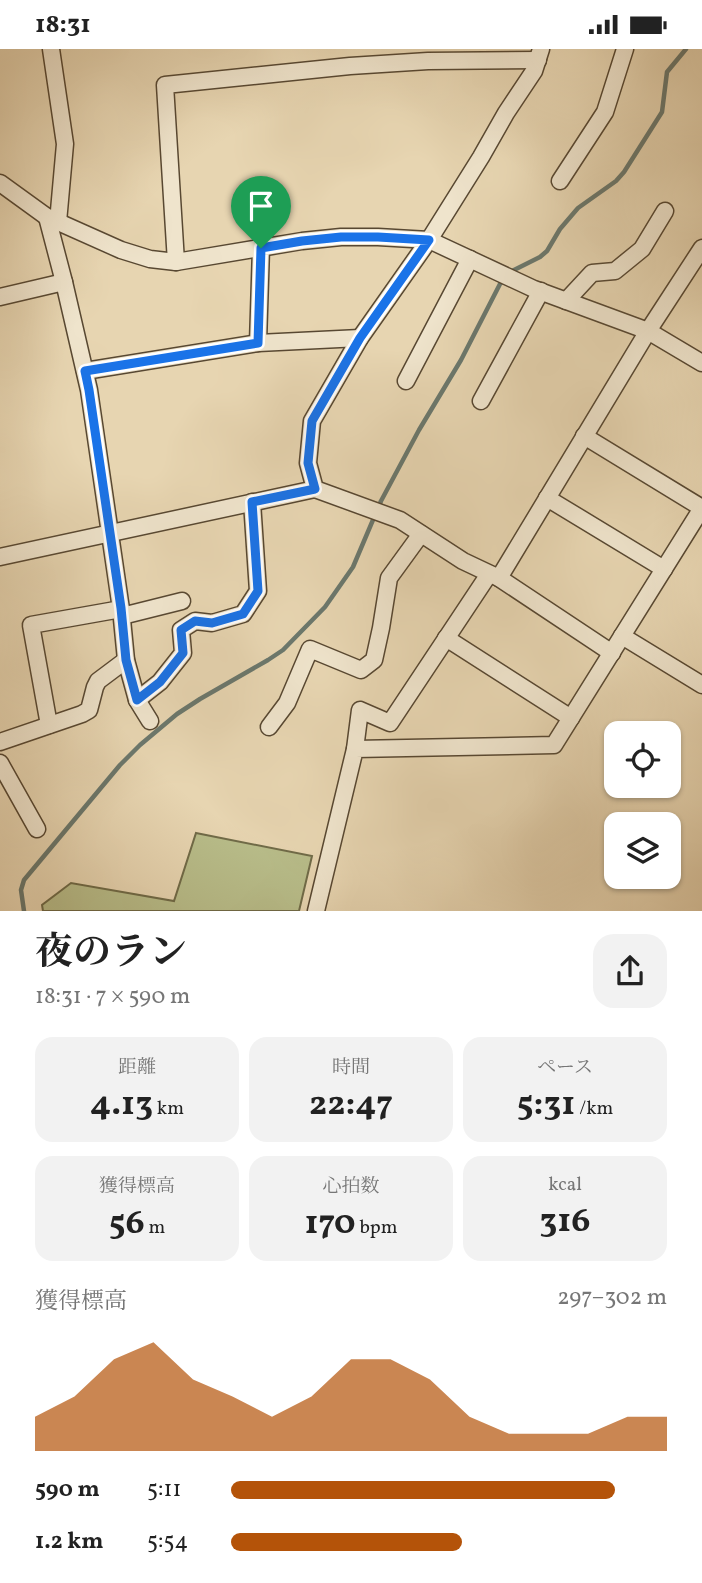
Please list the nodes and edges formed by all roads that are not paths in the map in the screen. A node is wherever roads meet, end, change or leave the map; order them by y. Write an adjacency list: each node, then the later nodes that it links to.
1 (51, 49): 8 (street)
2 (625, 49): 5 (street)
3 (428, 55): 4 (street); 13 (street)
4 (540, 55): 9 (street)
5 (560, 181)
6 (0, 183): 8 (street)
7 (665, 211): 17 (street)
8 (52, 220): 13 (street); 14 (street)
9 (429, 240): 10 (street); 12 (street); 19 (street)
10 (261, 248): 13 (street); 20 (street)
11 (702, 248): 18 (street)
12 (470, 258): 15 (street); 23 (street)
13 (176, 262)
14 (64, 282): 16 (street); 22 (street)
15 (541, 291): 17 (street); 24 (street)
16 (0, 297)
17 (566, 301): 18 (street)
18 (648, 331): 21 (street); 25 (street)
19 (360, 338): 20 (street); 26 (street)
20 (258, 343): 22 (street)
21 (702, 363)
22 (85, 371): 30 (street)
23 (406, 381)
24 (481, 401)
25 (584, 436): 27 (street); 29 (street)
26 (315, 489): 28 (street); 31 (street)
27 (547, 498): 33 (street); 34 (street)
28 (252, 502): 30 (street); 42 (street)
29 (702, 508): 33 (street)
30 (110, 532): 32 (street); 36 (street)
31 (421, 534): 34 (street); 46 (street)
32 (0, 557)
33 (664, 569): 37 (street)
34 (494, 576): 38 (street); 39 (street)
35 (182, 601): 36 (street)
36 (122, 612): 40 (street); 45 (street)
37 (622, 636): 39 (street); 41 (street)
38 (446, 638): 43 (street); 48 (street)
39 (611, 653): 43 (street)
40 (126, 660): 42 (street); 45 (street)
41 (702, 685)
42 (137, 700): 44 (street)
43 (571, 718): 48 (street)
44 (150, 721)
45 (49, 725): 47 (street)
46 (269, 726)
47 (0, 741)
48 (355, 749): 51 (street)
49 (0, 763): 50 (street)
50 (37, 829)
51 (316, 911)

